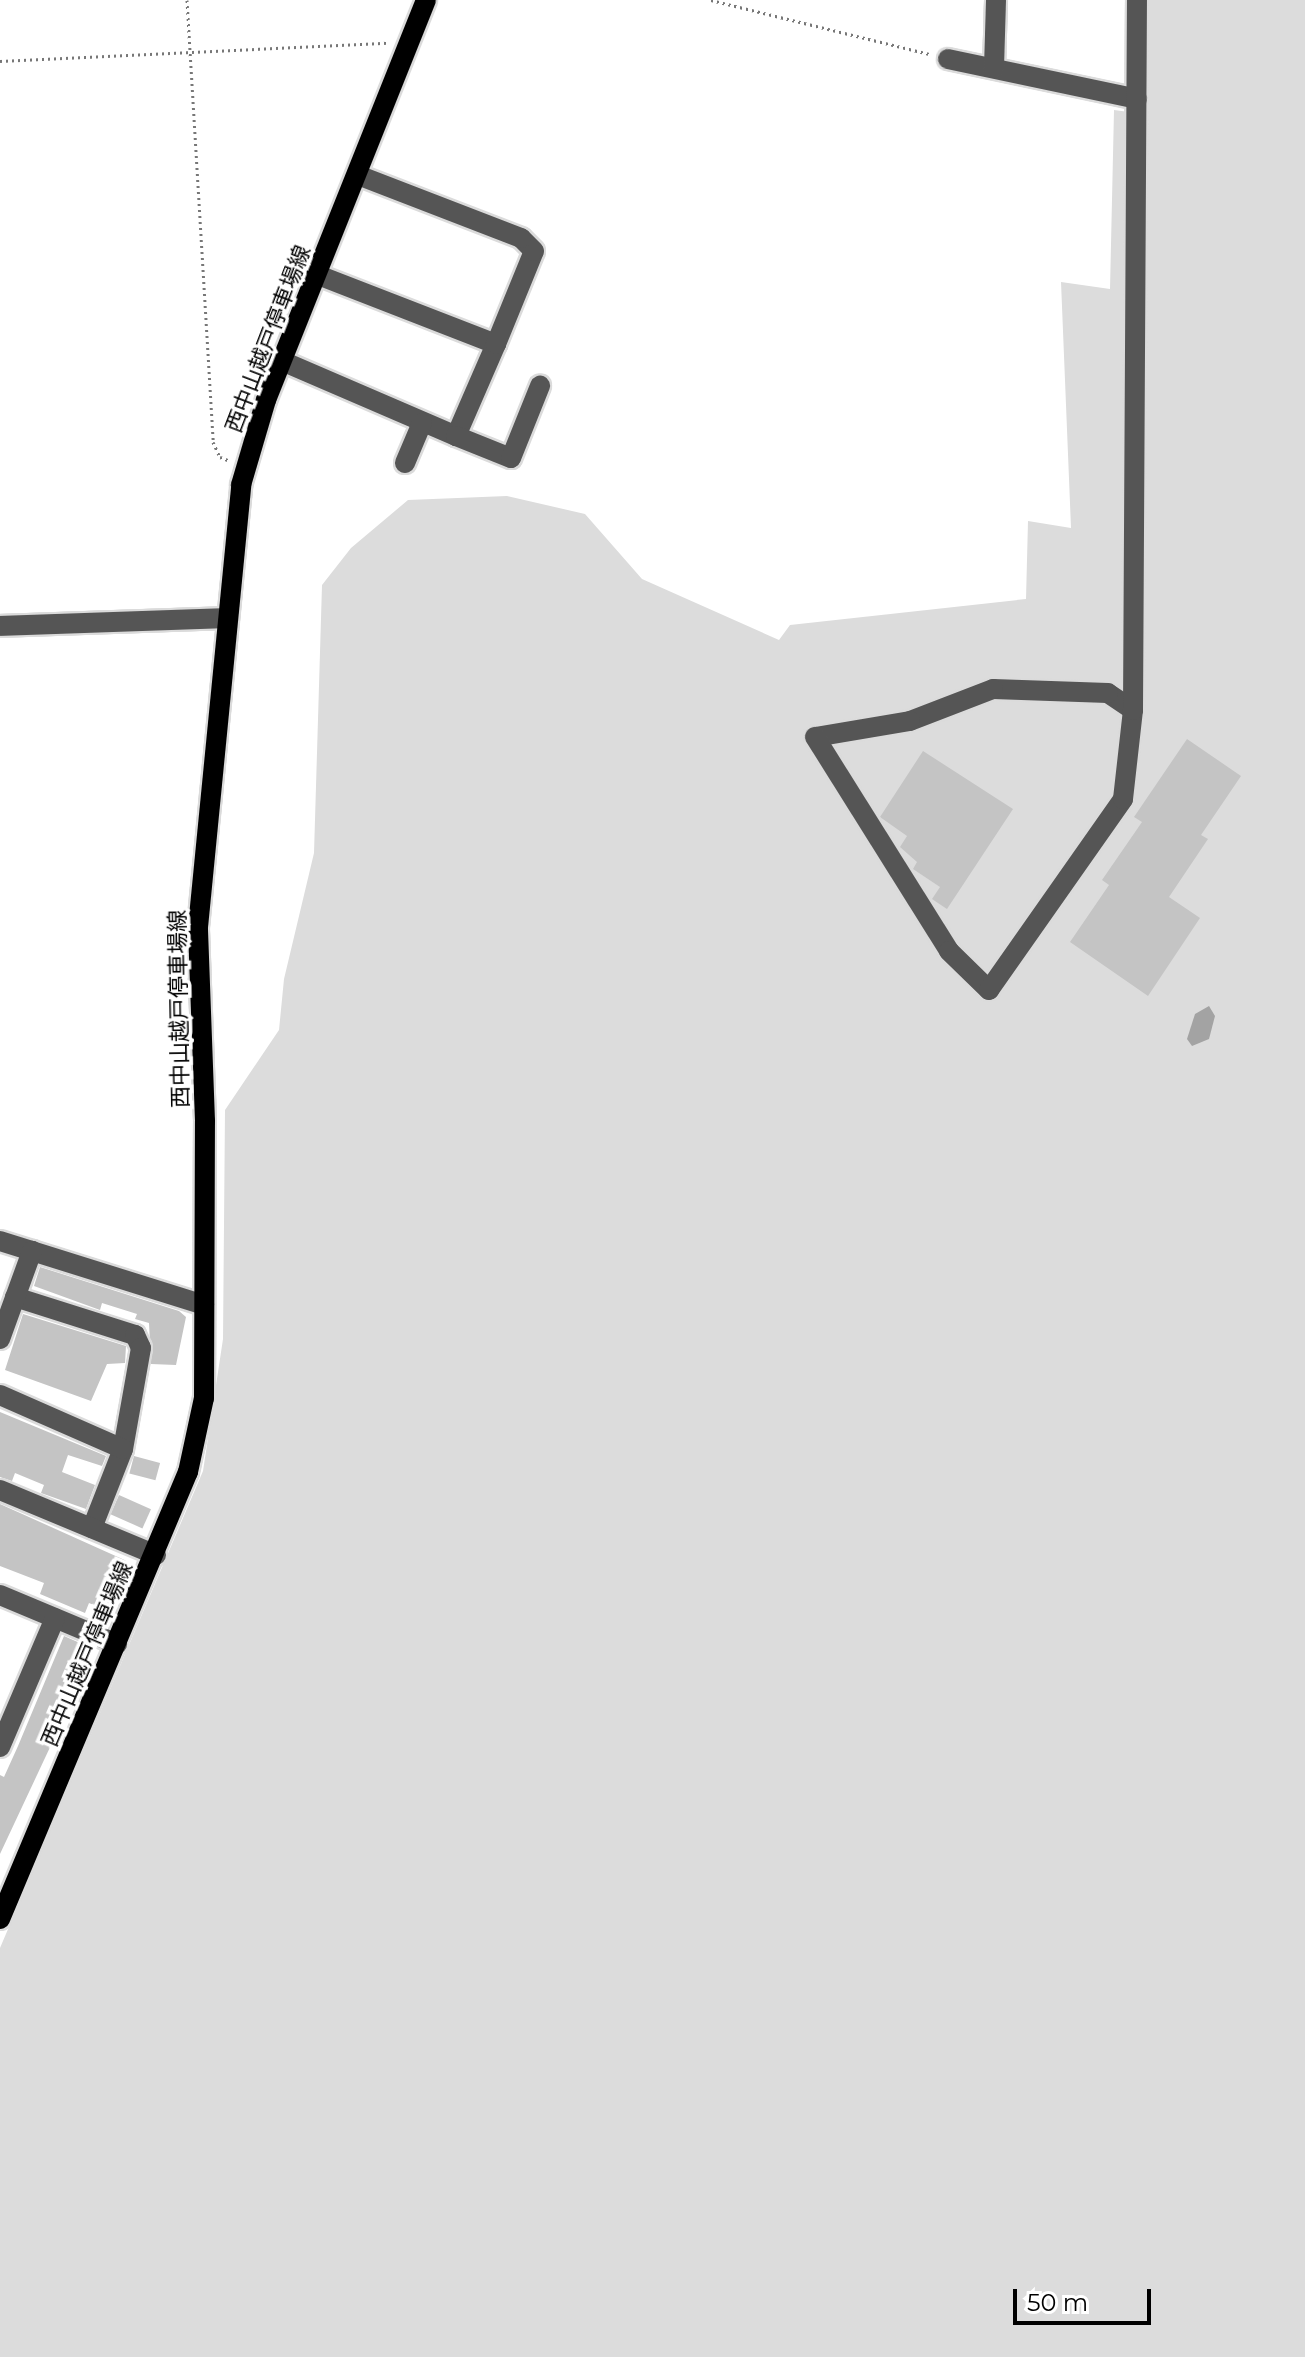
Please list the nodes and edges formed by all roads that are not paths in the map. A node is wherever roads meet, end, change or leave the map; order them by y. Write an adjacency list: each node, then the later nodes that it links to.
1 (426, 0): 7 (main road, 西中山越戸停車場線)
2 (996, 0): 5 (street)
3 (1137, 0): 6 (street)
4 (948, 59): 5 (street)
5 (994, 68): 6 (street)
6 (1137, 99): 17 (street)
7 (358, 175): 8 (main road, 西中山越戸停車場線); 9 (street)
8 (318, 275): 9 (street); 10 (main road, 西中山越戸停車場線)
9 (496, 344): 13 (street)
10 (282, 361): 12 (street); 15 (main road, 西中山越戸停車場線)
11 (540, 386): 13 (street)
12 (422, 423): 13 (street); 14 (street)
13 (456, 436)
14 (405, 463)
15 (226, 618): 16 (street); 21 (main road, 西中山越戸停車場線)
16 (0, 626)
17 (1133, 710): 17 (street)
18 (0, 1241): 19 (street)
19 (32, 1251): 20 (street); 21 (street)
20 (15, 1297): 22 (street); 24 (street)
21 (204, 1305): 27 (main road, 西中山越戸停車場線)
22 (0, 1339)
23 (0, 1395): 24 (street)
24 (123, 1449): 26 (street)
25 (0, 1490): 26 (street)
26 (92, 1528): 27 (street)
27 (156, 1555): 30 (main road, 西中山越戸停車場線)
28 (0, 1595): 29 (street)
29 (55, 1618): 30 (street); 31 (street)
30 (117, 1644): 33 (main road, 西中山越戸停車場線)
31 (7, 1712): 32 (street)
32 (0, 1747)
33 (0, 1919)

